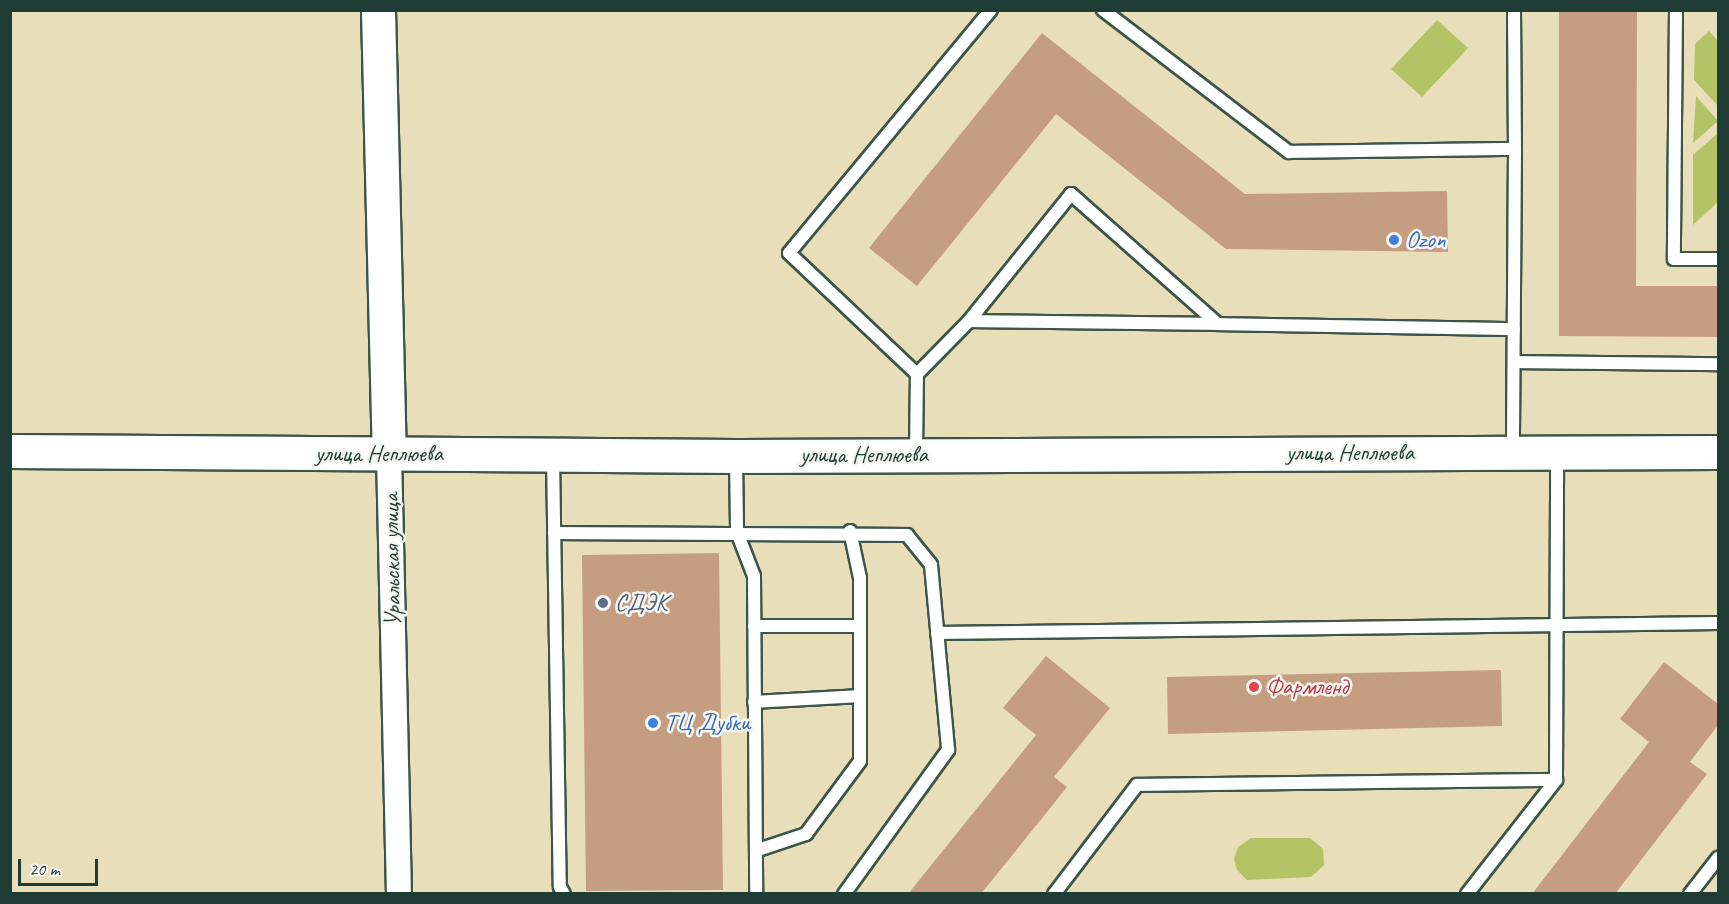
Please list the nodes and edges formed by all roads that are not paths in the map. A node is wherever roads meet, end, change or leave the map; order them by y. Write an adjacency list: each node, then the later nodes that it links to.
1 (378, 10): 19 (main road, Уральская улица)
2 (992, 10): 13 (lane)
3 (1103, 10): 6 (lane)
4 (1514, 10): 6 (lane)
5 (1676, 10): 7 (lane)
6 (1515, 149): 10 (lane)
7 (1719, 259)
8 (969, 321): 9 (lane); 9 (lane); 13 (lane)
9 (1218, 324): 10 (lane)
10 (1514, 329): 11 (lane)
11 (1514, 362): 12 (lane); 17 (lane)
12 (1719, 364)
13 (917, 374): 20 (lane)
14 (10, 451): 19 (main road, улица Неплюева)
15 (1719, 452): 18 (main road, улица Неплюева)
16 (553, 453): 19 (main road, улица Неплюева); 21 (main road, улица Неплюева); 24 (lane)
17 (1513, 453): 18 (main road, улица Неплюева); 20 (main road, улица Неплюева)
18 (1557, 453): 26 (lane)
19 (389, 454): 35 (street, Уральская улица)
20 (916, 454): 21 (main road, улица Неплюева)
21 (736, 456): 23 (lane)
22 (850, 531): 23 (lane); 28 (lane); 29 (lane)
23 (737, 532): 24 (lane); 27 (lane)
24 (554, 533): 36 (lane)
25 (1719, 623): 26 (lane)
26 (1556, 624): 29 (lane); 32 (lane)
27 (754, 626): 28 (lane); 31 (lane)
28 (860, 626): 30 (lane)
29 (937, 633): 38 (lane)
30 (860, 696): 31 (lane); 33 (lane)
31 (754, 702): 33 (lane)
32 (1556, 780): 39 (lane); 40 (lane)
33 (758, 850): 37 (lane)
34 (1719, 858): 41 (lane)
35 (399, 894)
36 (564, 894)
37 (756, 894)
38 (844, 894)
39 (1054, 894)
40 (1467, 894)
41 (1690, 894)

